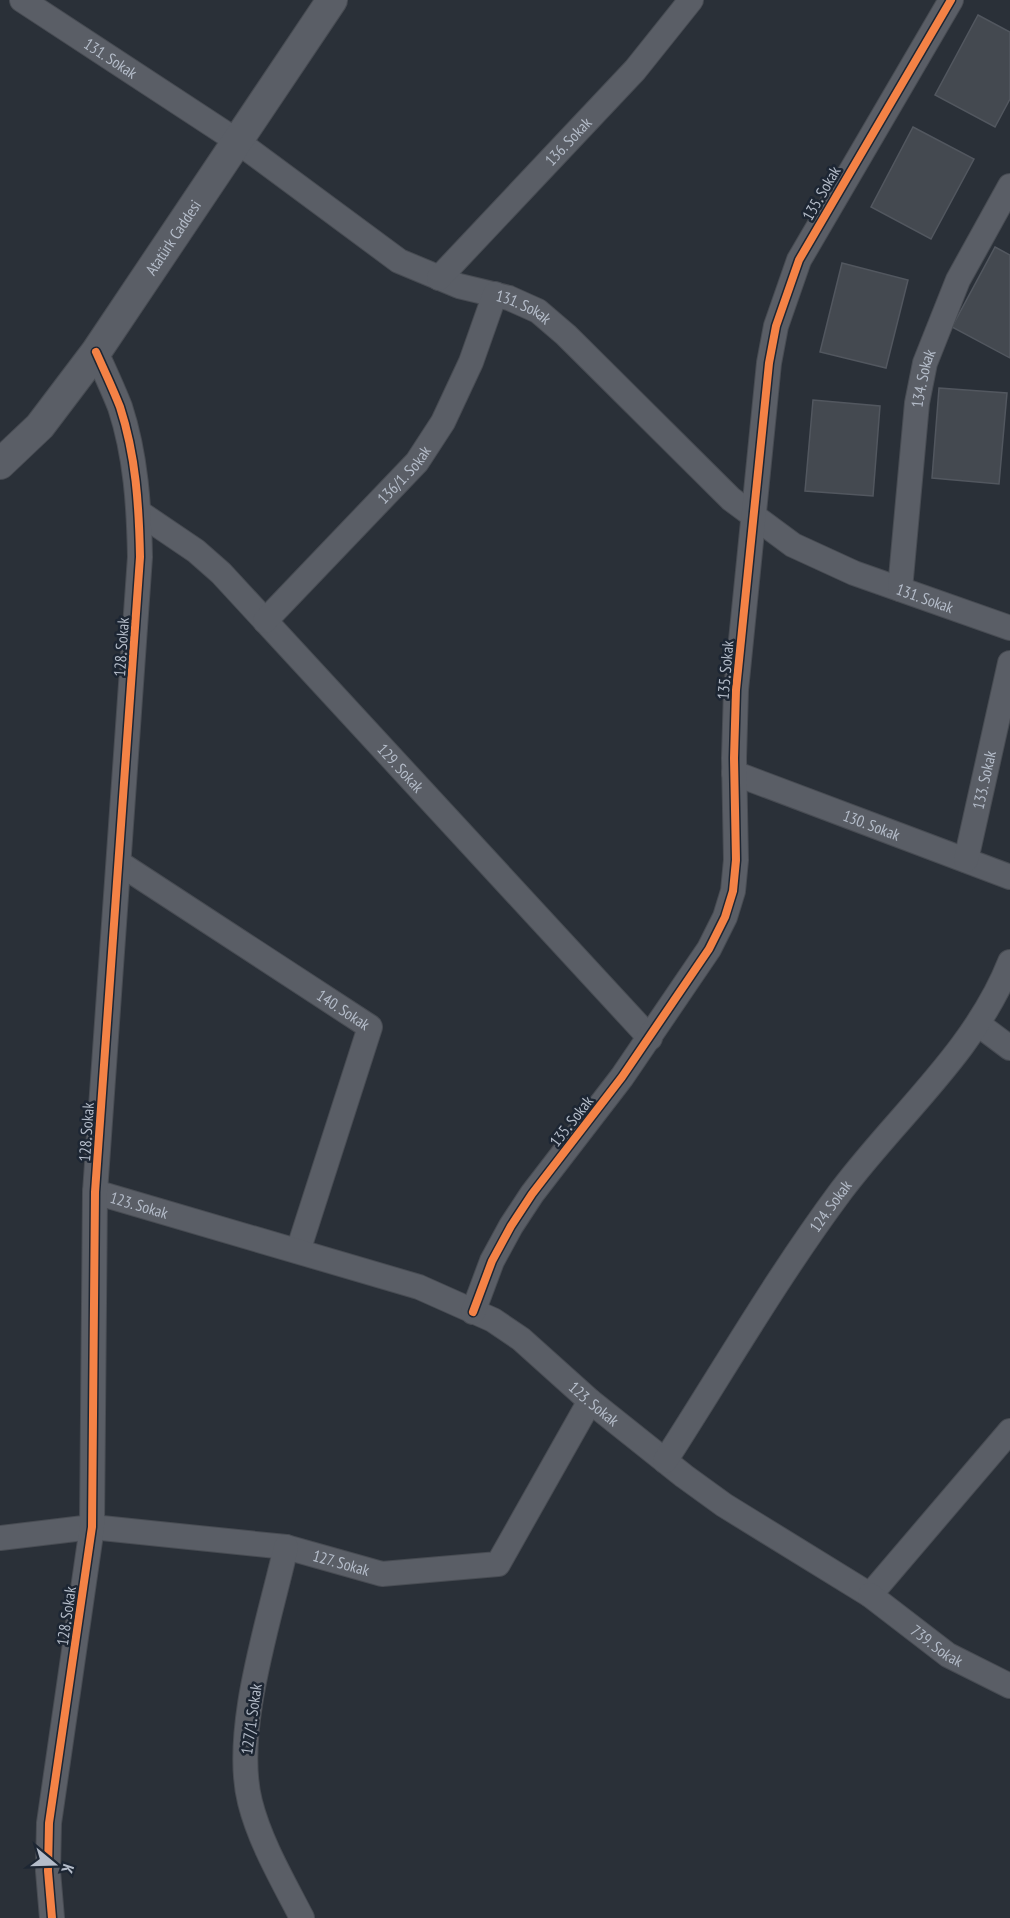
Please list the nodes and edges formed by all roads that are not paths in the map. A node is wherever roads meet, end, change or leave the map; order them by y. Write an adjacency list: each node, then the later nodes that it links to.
1 (22, 0): 5 (street, 131. Sokak)
2 (332, 0): 5 (street, Atatürk Caddesi)
3 (692, 0): 7 (street, 136. Sokak)
4 (951, 0): 12 (street, 135. Sokak)
5 (237, 141): 7 (street, 131. Sokak); 9 (street, Atatürk Caddesi)
6 (1010, 186): 13 (street, 134. Sokak)
7 (439, 278): 8 (street, 131. Sokak)
8 (495, 294): 12 (street, 131. Sokak); 14 (street, 136/1. Sokak)
9 (96, 352): 10 (street, Atatürk Caddesi); 11 (street, 128. Sokak)
10 (0, 464)
11 (140, 513): 14 (street, 129. Sokak); 19 (street, 128. Sokak)
12 (754, 517): 13 (street, 131. Sokak); 17 (street, 135. Sokak)
13 (900, 589): 15 (street, 131. Sokak)
14 (265, 621): 23 (street, 129. Sokak)
15 (1010, 628)
16 (1010, 663): 18 (street, 133. Sokak)
17 (734, 773): 18 (street, 130. Sokak); 23 (street, 135. Sokak)
18 (966, 860): 20 (street, 130. Sokak)
19 (119, 863): 25 (street, 128. Sokak); 26 (street, 140. Sokak)
20 (1010, 877)
21 (1010, 962): 22 (street, 124. Sokak)
22 (978, 1024): 24 (street); 30 (street, 124. Sokak)
23 (650, 1038): 27 (street, 135. Sokak)
24 (1010, 1048)
25 (95, 1192): 26 (street, 123. Sokak); 31 (street, 128. Sokak)
26 (298, 1251): 27 (street, 123. Sokak)
27 (474, 1312): 28 (street, 123. Sokak)
28 (590, 1401): 30 (street, 123. Sokak); 33 (street, 127. Sokak)
29 (1010, 1431): 34 (street)
30 (665, 1461): 34 (street, 123. Sokak)
31 (92, 1527): 32 (street, 127. Sokak); 33 (street, 127. Sokak); 36 (street, 128. Sokak)
32 (0, 1538)
33 (286, 1547): 37 (street, 127/1. Sokak)
34 (870, 1594): 35 (street, 739. Sokak)
35 (1010, 1686)
36 (52, 1918)
37 (302, 1918)

